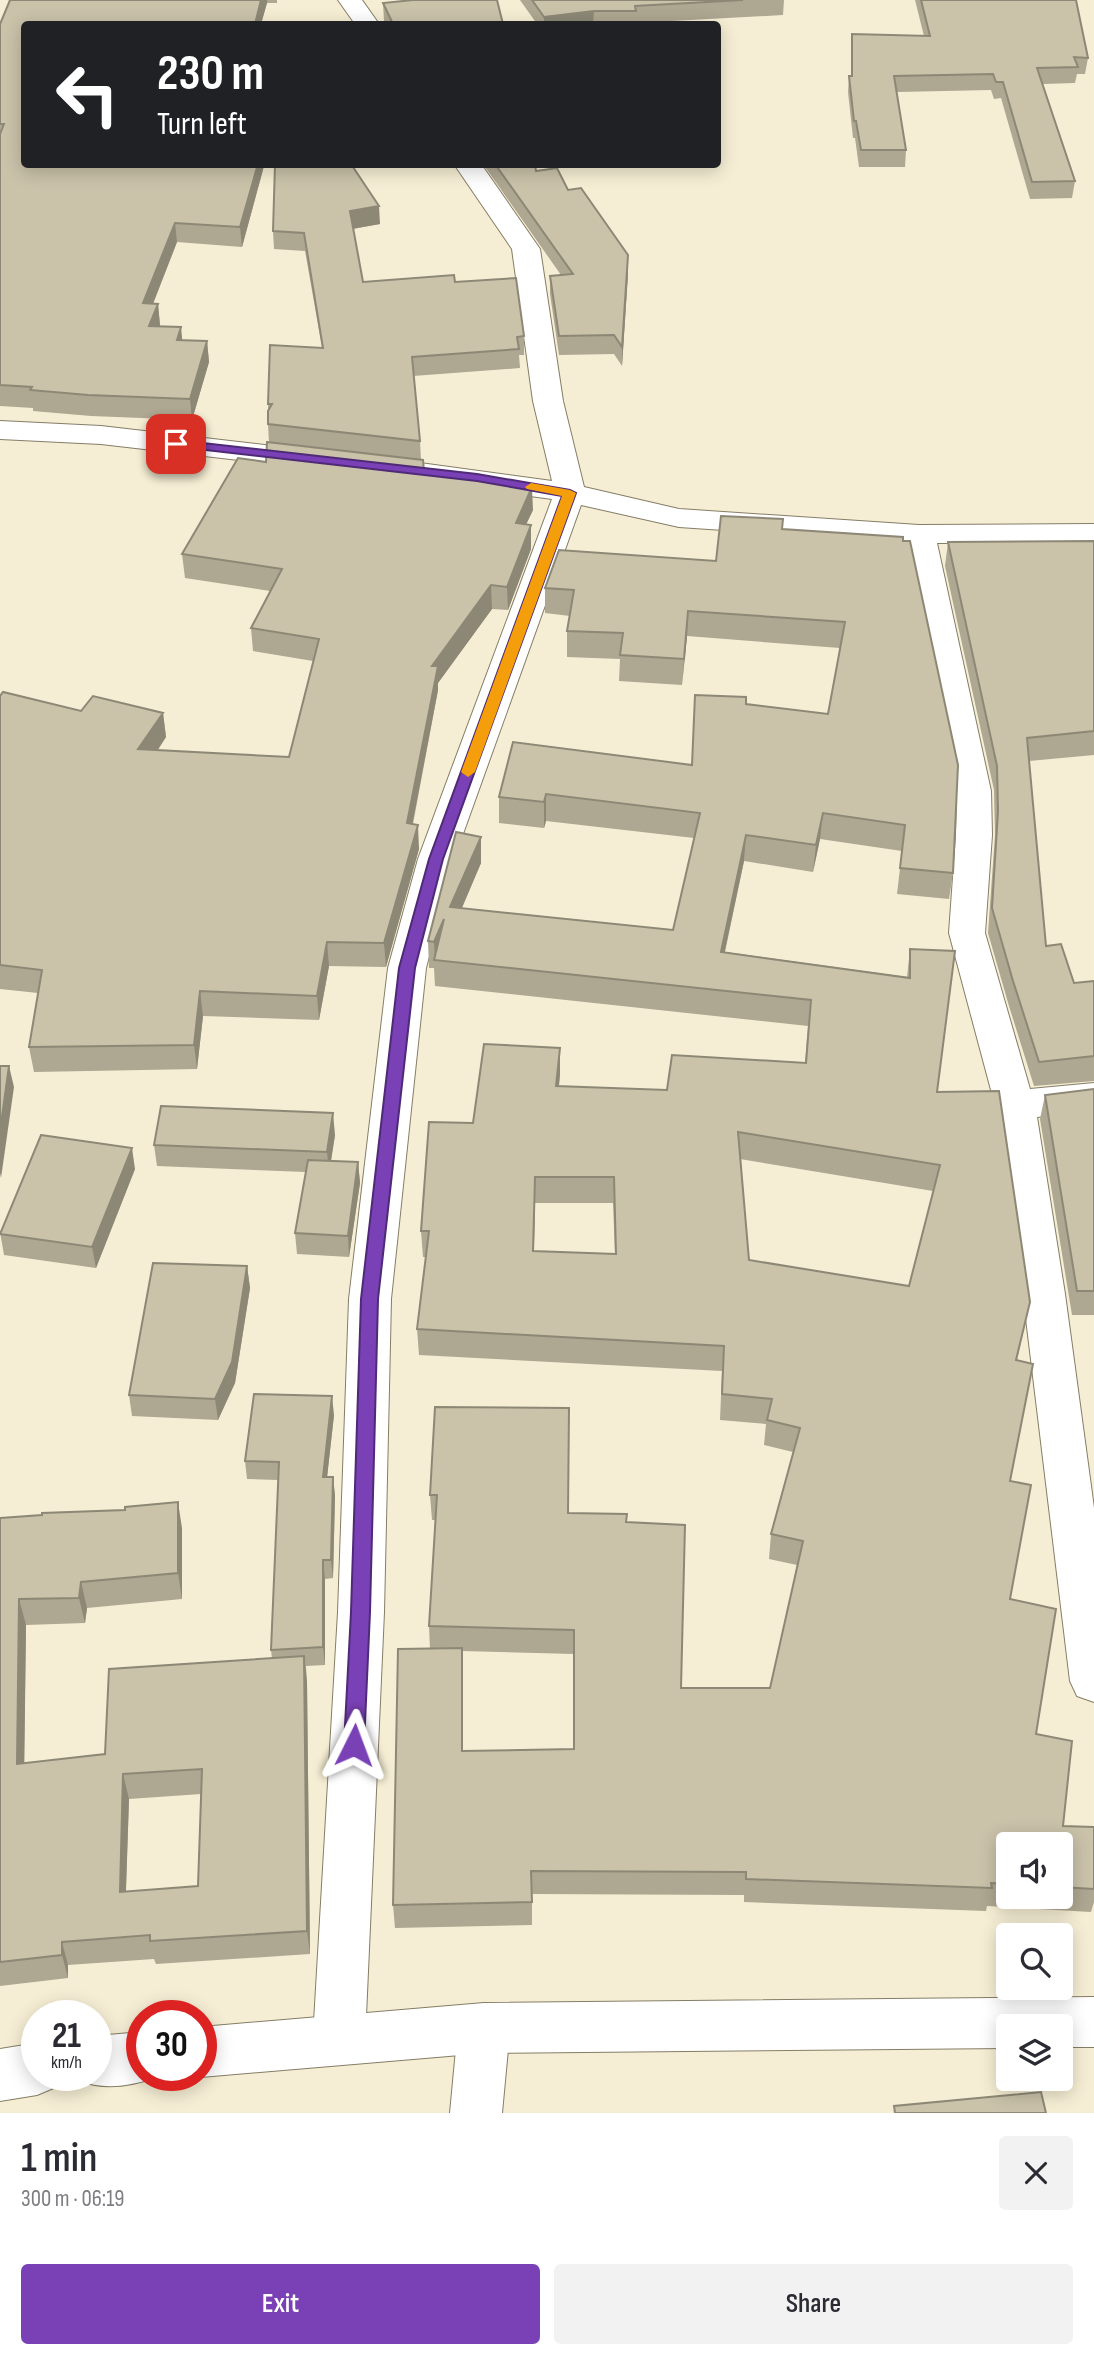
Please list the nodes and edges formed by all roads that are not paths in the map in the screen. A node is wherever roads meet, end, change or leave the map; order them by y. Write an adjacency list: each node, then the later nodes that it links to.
1 (350, 0): 2 (street)
2 (365, 21)
3 (470, 168): 5 (street)
4 (0, 430): 5 (street)
5 (570, 493): 7 (street); 13 (street)
6 (1094, 533): 7 (street)
7 (919, 534): 9 (street)
8 (1094, 1097): 9 (street)
9 (1015, 1105): 10 (street)
10 (1094, 1681)
11 (1094, 2022): 12 (street)
12 (484, 2028): 13 (street); 17 (street)
13 (339, 2039): 14 (street)
14 (217, 2050)
15 (21, 2072): 16 (street)
16 (0, 2075)
17 (476, 2113)

